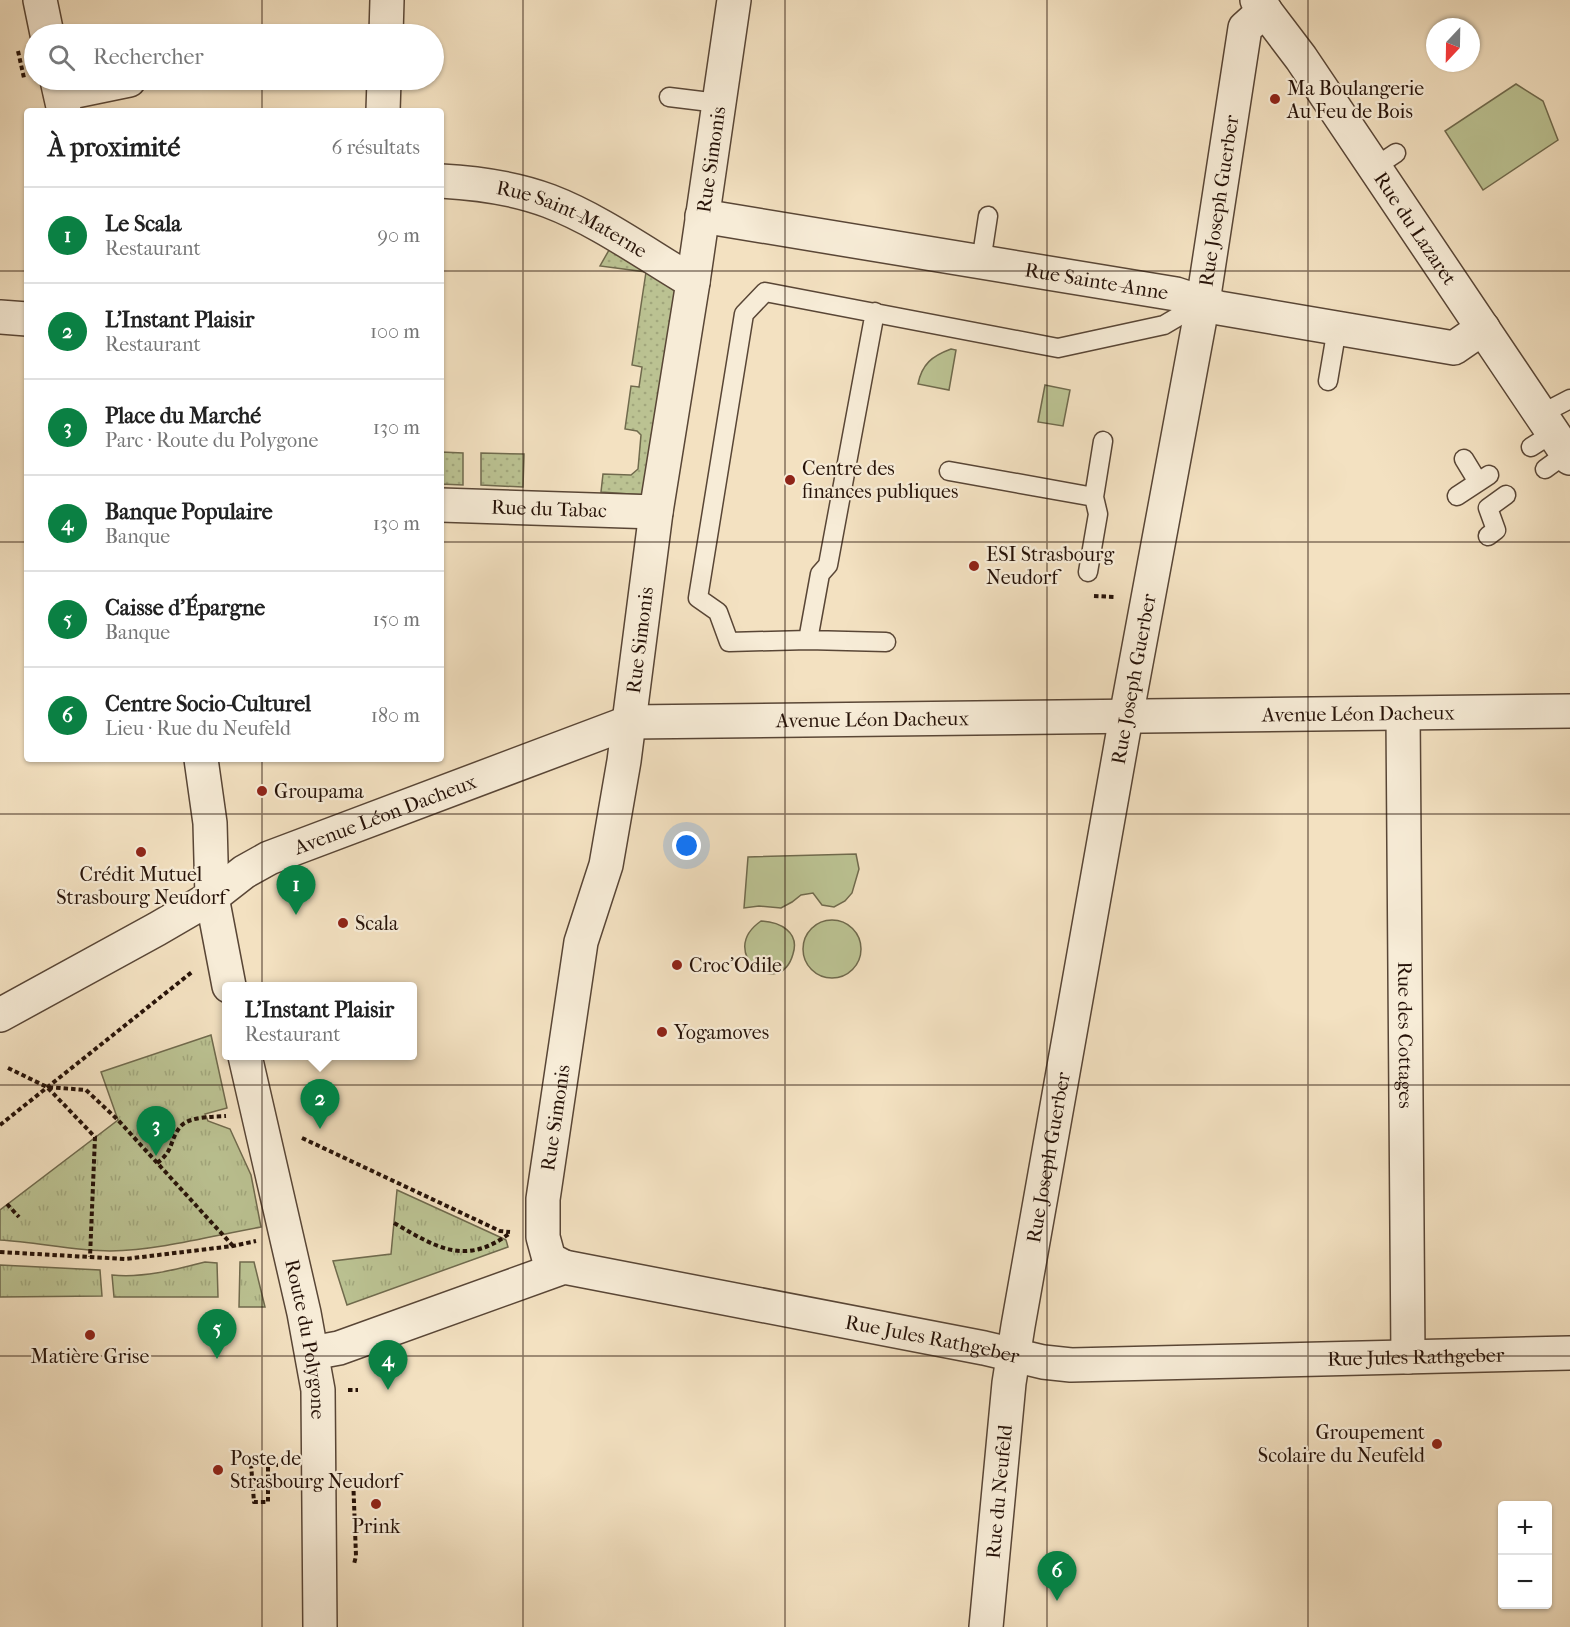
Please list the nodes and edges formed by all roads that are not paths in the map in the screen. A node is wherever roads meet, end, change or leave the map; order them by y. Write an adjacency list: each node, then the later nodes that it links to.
1 (40, 0): 5 (street)
2 (387, 0): 6 (street)
3 (734, 0): 11 (street, Rue Simonis)
4 (1261, 5): 18 (street, Rue Joseph Guerber); 23 (street, Rue du Lazaret)
5 (45, 24)
6 (386, 24)
7 (84, 90): 9 (street)
8 (384, 90): 12 (street)
9 (61, 95)
10 (669, 97): 11 (lane)
11 (718, 103): 14 (street, Rue Simonis)
12 (383, 108)
13 (444, 181): 17 (street, Rue Saint-Materne)
14 (702, 216): 16 (street, Rue Sainte-Anne); 17 (street, Rue Simonis)
15 (987, 216): 16 (lane)
16 (981, 262): 18 (street, Rue Sainte-Anne)
17 (693, 282): 34 (street, Rue Simonis)
18 (1203, 302): 19 (lane); 22 (street, Rue Sainte-Anne); 41 (street, Rue Joseph Guerber)
19 (875, 312): 37 (lane); 37 (lane)
20 (0, 317): 21 (street)
21 (24, 319)
22 (1337, 328): 23 (street, Rue Sainte-Anne); 24 (lane)
23 (1483, 328): 27 (street, Rue du Lazaret)
24 (1328, 381)
25 (1570, 399): 27 (lane)
26 (1103, 441): 32 (lane)
27 (1551, 446)
28 (1464, 459): 31 (lane)
29 (949, 471): 32 (lane)
30 (1506, 495): 35 (lane)
31 (1457, 496)
32 (1094, 497): 36 (lane)
33 (444, 504): 34 (street, Rue du Tabac)
34 (656, 512): 42 (street, Rue Simonis)
35 (1488, 536)
36 (1088, 572)
37 (808, 640): 38 (lane)
38 (886, 642)
39 (1570, 711): 40 (street, Avenue Léon Dacheux)
40 (1403, 714): 41 (street, Avenue Léon Dacheux); 52 (street, Rue des Cottages)
41 (1126, 717): 42 (street, Avenue Léon Dacheux); 51 (street, Rue Joseph Guerber)
42 (630, 722): 44 (street, Avenue Léon Dacheux); 48 (street, Rue Simonis)
43 (201, 762): 44 (street)
44 (212, 897): 45 (street); 46 (street, Avenue Léon Dacheux)
45 (228, 982)
46 (3, 1006)
47 (246, 1060): 49 (street, Route du Polygone)
48 (564, 1268): 49 (street); 51 (street, Rue Jules Rathgeber)
49 (312, 1353): 53 (street, Route du Polygone)
50 (1570, 1353): 52 (street, Rue Jules Rathgeber)
51 (1014, 1354): 52 (street, Rue Jules Rathgeber); 54 (street, Rue du Neufeld)
52 (1408, 1357)
53 (320, 1627)
54 (986, 1627)

